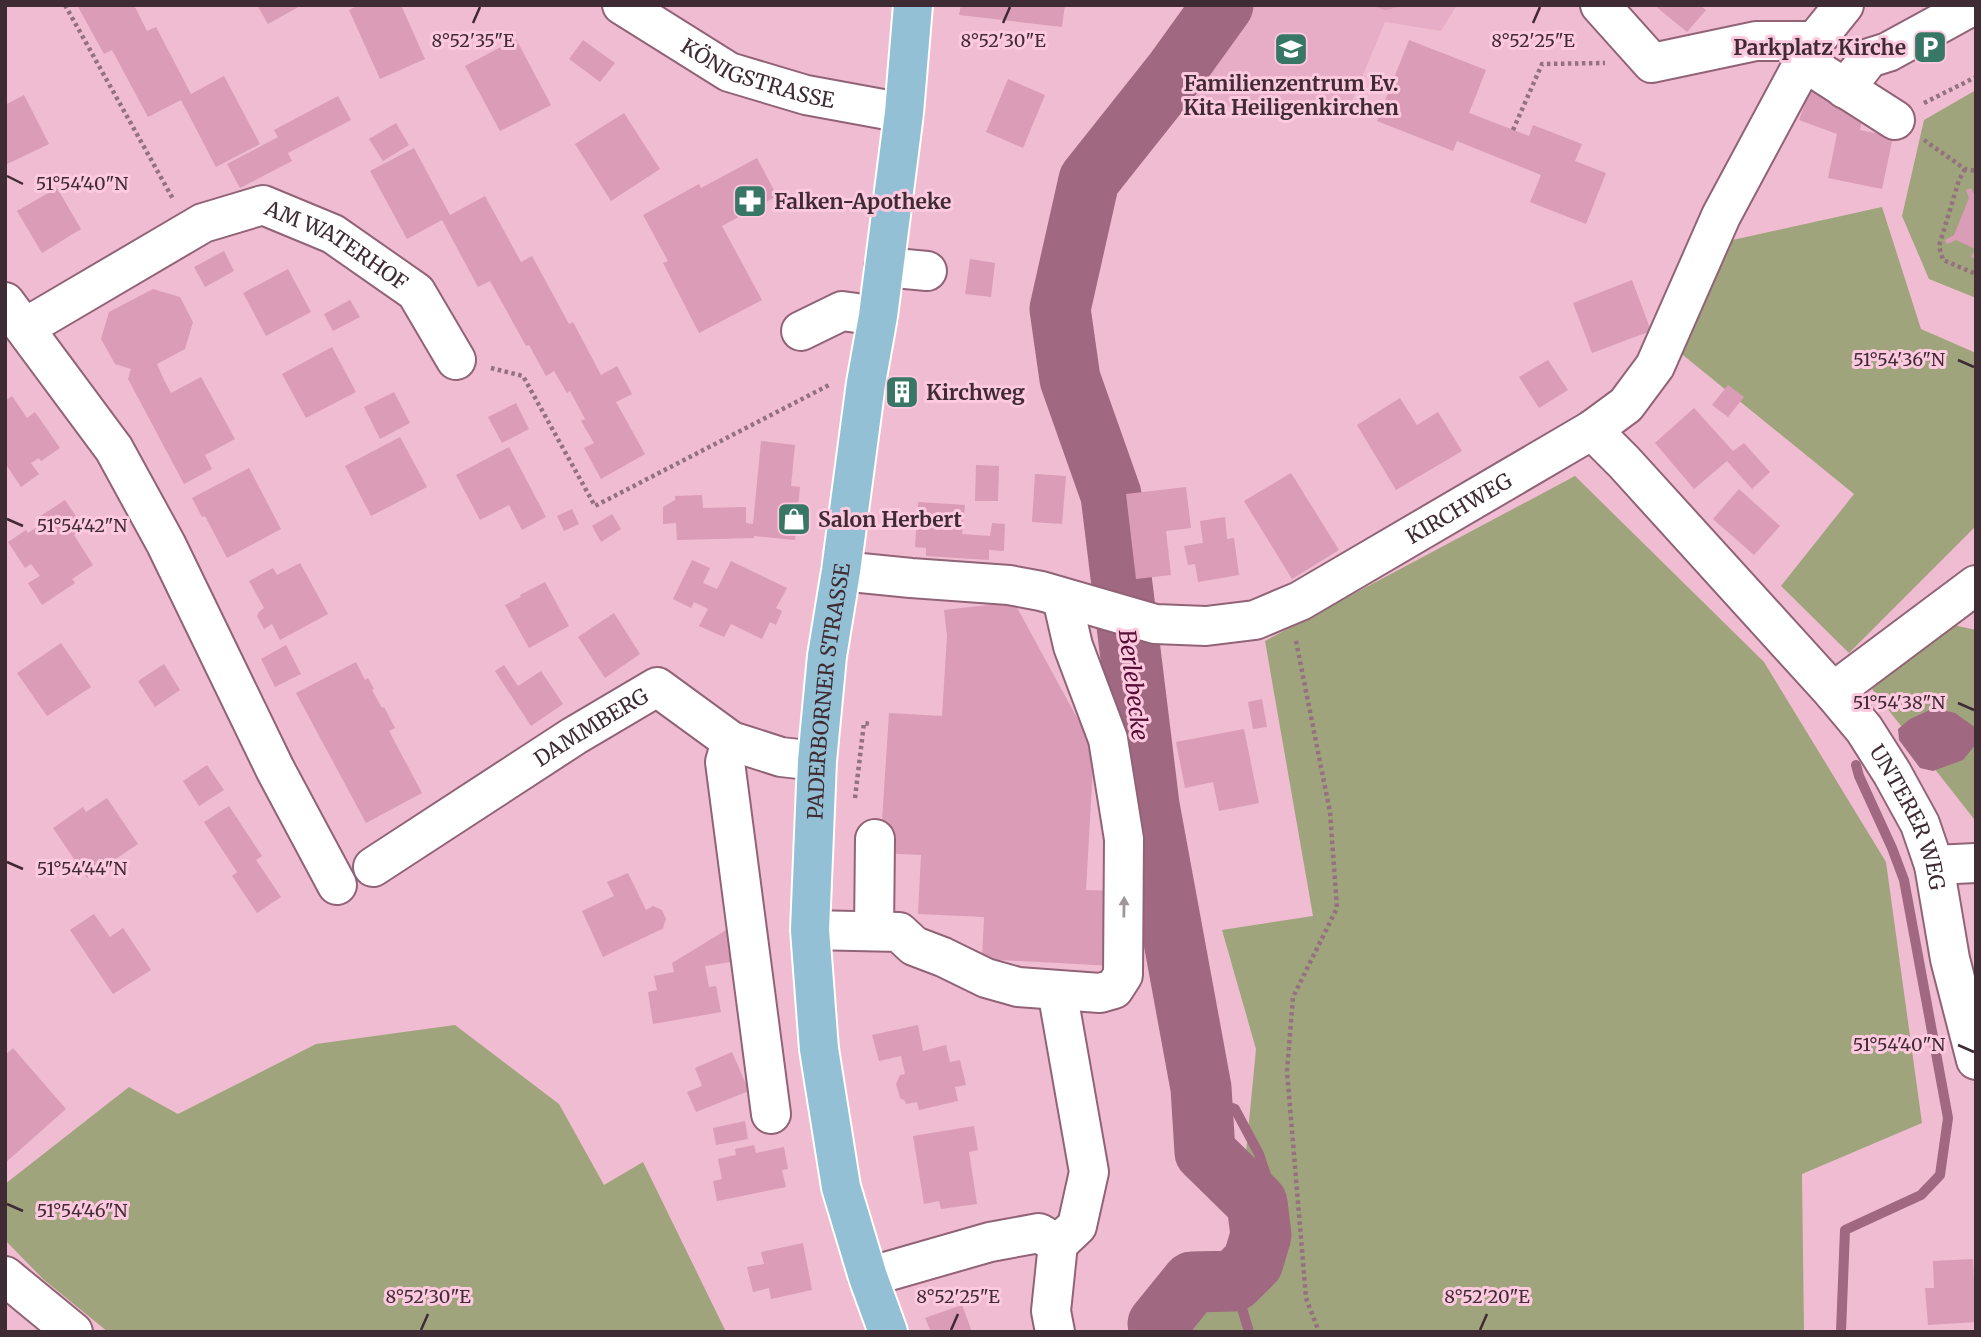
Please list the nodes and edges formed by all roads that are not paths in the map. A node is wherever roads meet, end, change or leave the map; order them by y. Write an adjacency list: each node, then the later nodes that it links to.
1 (622, 5): 8 (street, KÖNIGSTRASSE)
2 (913, 5): 8 (main road, PADERBORNER STRASSE)
3 (1600, 5): 5 (street)
4 (1974, 5): 6 (street)
5 (1824, 31): 6 (street); 7 (street); 16 (street, KIRCHWEG)
6 (1868, 58): 7 (street)
7 (1845, 89): 9 (street)
8 (904, 113): 10 (main road, PADERBORNER STRASSE)
9 (1908, 113)
10 (884, 267): 11 (street); 13 (main road, PADERBORNER STRASSE)
11 (928, 271)
12 (15, 314): 15 (street, AM WATERHOF); 27 (street, AM WATERHOF)
13 (878, 316): 14 (street); 17 (main road, PADERBORNER STRASSE)
14 (801, 331)
15 (456, 360)
16 (1592, 430): 19 (street, KIRCHWEG); 20 (street, UNTERER WEG)
17 (841, 571): 19 (street, KIRCHWEG); 22 (main road, PADERBORNER STRASSE)
18 (1976, 585): 20 (street)
19 (1073, 601): 30 (street, one-way to 19)
20 (1833, 692): 25 (street, UNTERER WEG)
21 (731, 741): 22 (street, DAMMBERG); 26 (street, DAMMBERG); 32 (street)
22 (817, 761): 28 (main road, PADERBORNER STRASSE)
23 (875, 839): 29 (street)
24 (1976, 863): 25 (street)
25 (1934, 865): 31 (street, UNTERER WEG)
26 (373, 867)
27 (337, 885)
28 (810, 930): 29 (street); 35 (main road, PADERBORNER STRASSE)
29 (874, 931): 30 (street)
30 (1057, 990): 33 (street)
31 (1976, 1060)
32 (771, 1114)
33 (1058, 1244): 35 (street); 38 (street)
34 (5, 1276): 36 (street)
35 (868, 1277): 37 (main road, PADERBORNER STRASSE)
36 (72, 1332)
37 (888, 1332)
38 (1055, 1332)

